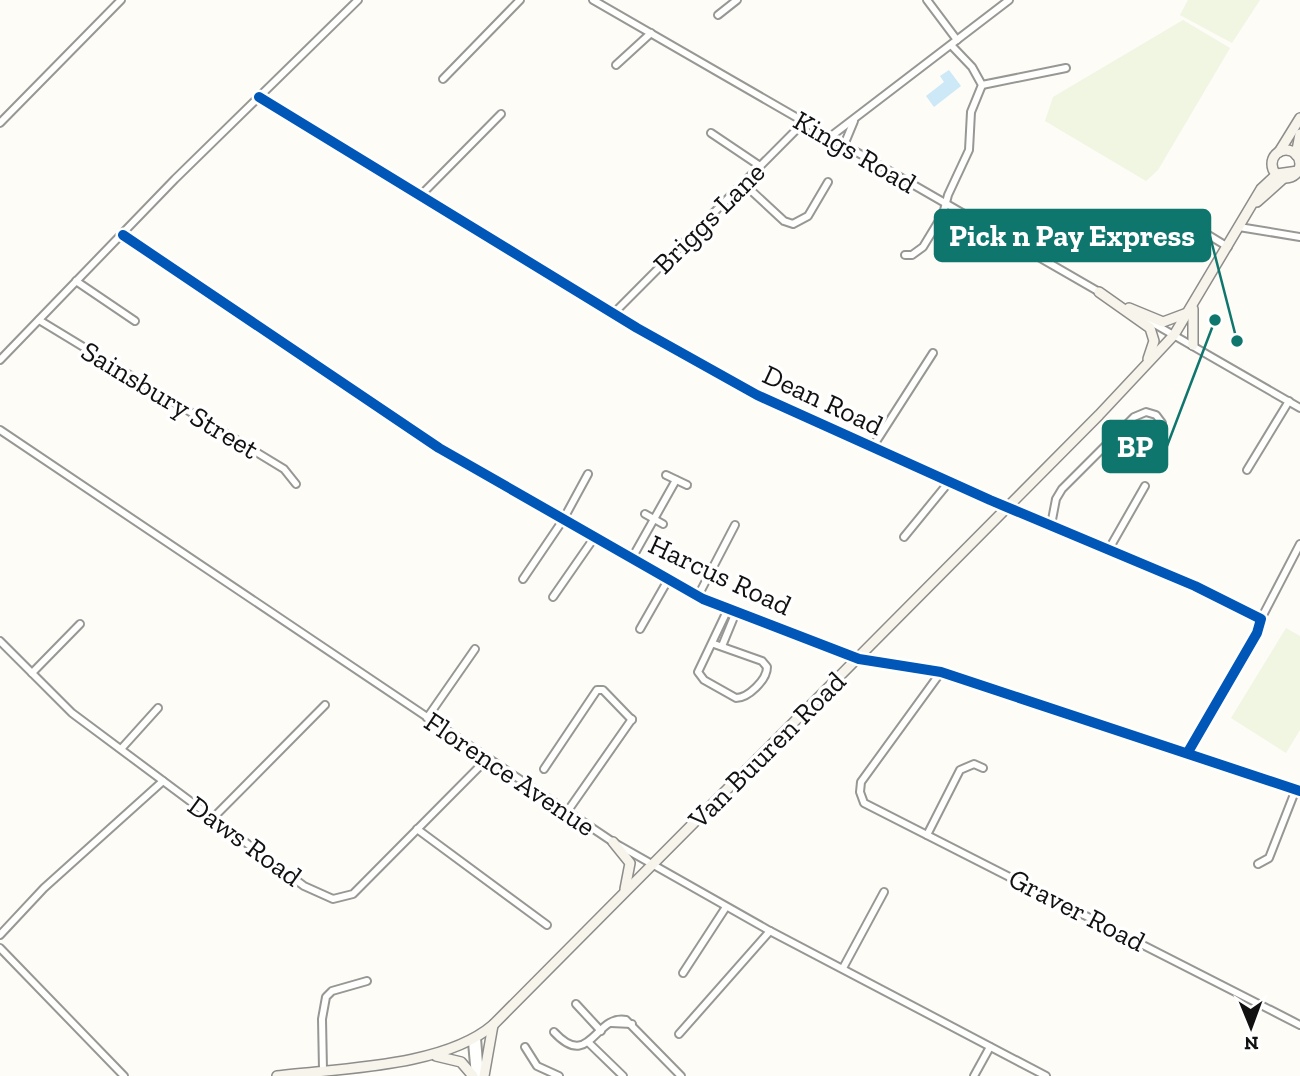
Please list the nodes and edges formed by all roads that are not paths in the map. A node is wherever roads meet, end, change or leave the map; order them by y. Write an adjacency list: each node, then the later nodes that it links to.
1 (121, 0): 20 (street)
2 (358, 0): 15 (street)
3 (520, 0): 13 (street)
4 (593, 0): 9 (street, Kings Road)
5 (737, 0): 8 (street)
6 (927, 0): 10 (street)
7 (1009, 0): 10 (street)
8 (718, 15)
9 (650, 33): 11 (street); 19 (street, Kings Road)
10 (954, 43): 14 (street); 17 (street)
11 (617, 65)
12 (1066, 68): 14 (street)
13 (443, 79)
14 (982, 85): 34 (street)
15 (259, 97): 32 (street, Dean Road); 38 (street)
16 (501, 114): 32 (street)
17 (858, 117): 23 (street); 24 (street)
18 (1300, 118): 25 (main road)
19 (804, 122): 23 (street, Kings Road); 28 (street, Briggs Lane)
20 (0, 123)
21 (711, 133): 28 (street)
22 (1300, 134): 26 (main road)
23 (830, 137): 24 (street, Kings Road)
24 (844, 145): 34 (street, Kings Road)
25 (1279, 152): 26 (main road); 27 (main road)
26 (1296, 155): 29 (main road)
27 (1272, 163): 29 (main road); 33 (main road)
28 (760, 166): 31 (street, Briggs Lane)
29 (1292, 174): 33 (main road); 35 (main road)
30 (828, 182): 31 (street)
31 (743, 183): 46 (street, Briggs Lane)
32 (420, 196): 46 (street, Dean Road)
33 (1256, 196): 35 (main road)
34 (946, 205): 41 (street); 43 (street, Kings Road)
35 (1248, 211): 37 (main road, Van Buuren Road)
36 (1179, 217): 40 (street)
37 (1239, 227): 39 (street); 40 (main road, Van Buuren Road)
38 (123, 235): 42 (street); 70 (street, Harcus Road)
39 (1300, 237)
40 (1228, 247): 45 (main road, Van Buuren Road)
41 (905, 255)
42 (76, 281): 47 (street); 48 (street)
43 (1099, 292): 44 (street, Kings Road); 53 (main road)
44 (1115, 301): 45 (main road); 49 (street, Kings Road)
45 (1191, 309): 49 (main road, Van Buuren Road); 50 (main road)
46 (614, 313): 57 (street, Dean Road)
47 (39, 320): 52 (street); 64 (street, Sainsbury Street)
48 (135, 321)
49 (1174, 335): 50 (street, Kings Road); 53 (main road, Van Buuren Road)
50 (1193, 345): 54 (street, Kings Road)
51 (933, 353): 57 (street)
52 (0, 360)
53 (1147, 365): 67 (main road, Van Buuren Road)
54 (1289, 401): 55 (street, Kings Road); 59 (street)
55 (1300, 408)
56 (0, 429): 96 (street, Florence Avenue)
57 (872, 448): 63 (street, Dean Road)
58 (1151, 452): 73 (street)
59 (1247, 470)
60 (588, 474): 70 (street)
61 (666, 475): 62 (street)
62 (676, 480): 65 (street); 69 (street)
63 (949, 481): 67 (street, Dean Road); 74 (street)
64 (296, 484)
65 (687, 485)
66 (1145, 486): 77 (street)
67 (1008, 507): 73 (street, Dean Road); 91 (main road, Van Buuren Road)
68 (645, 514): 69 (street)
69 (654, 519): 71 (street); 78 (street)
70 (563, 520): 75 (street, Harcus Road); 79 (street)
71 (663, 524)
72 (735, 525): 81 (street)
73 (1051, 525): 77 (street, Dean Road)
74 (904, 537)
75 (594, 538): 78 (street, Harcus Road); 82 (street)
76 (1300, 544): 84 (street)
77 (1109, 550): 84 (street, Dean Road)
78 (631, 560): 80 (street, Harcus Road)
79 (523, 579)
80 (668, 580): 81 (street, Harcus Road); 86 (street)
81 (698, 596): 83 (street, Harcus Road)
82 (553, 597)
83 (732, 610): 88 (street); 89 (street); 91 (street, Harcus Road)
84 (1261, 619): 98 (street)
85 (80, 624): 93 (street)
86 (640, 629)
87 (0, 641): 93 (street, Daws Road)
88 (714, 644): 89 (street); 89 (street)
89 (722, 646)
90 (475, 649): 96 (street)
91 (859, 659): 92 (street, Harcus Road); 110 (main road, Van Buuren Road)
92 (941, 672): 98 (street, Harcus Road); 107 (street, Graver Road)
93 (32, 673): 97 (street, Daws Road)
94 (325, 705): 105 (street)
95 (158, 709): 97 (street)
96 (427, 718): 99 (street, Florence Avenue)
97 (121, 749): 102 (street, Daws Road)
98 (1188, 752): 103 (street, Harcus Road)
99 (487, 759): 104 (street, Florence Avenue); 106 (street, Daws Road)
100 (983, 768): 107 (street)
101 (544, 769): 104 (street)
102 (163, 781): 105 (street, Daws Road); 116 (street)
103 (1298, 790): 109 (street)
104 (567, 813): 108 (street, Florence Avenue)
105 (213, 818): 106 (street, Daws Road)
106 (417, 829): 114 (street)
107 (927, 835): 123 (street, Graver Road)
108 (613, 842): 110 (street, Florence Avenue); 112 (main road)
109 (1258, 864)
110 (651, 866): 112 (main road, Van Buuren Road); 113 (street, Florence Avenue)
111 (884, 892): 118 (street)
112 (623, 894): 122 (main road, Van Buuren Road)
113 (726, 907): 115 (street, Florence Avenue); 119 (street)
114 (547, 925)
115 (770, 931): 118 (street, Florence Avenue); 126 (street)
116 (0, 935)
117 (0, 948): 135 (street)
118 (843, 968): 130 (street, Florence Avenue)
119 (683, 973)
120 (367, 981): 133 (street)
121 (576, 1004): 124 (street)
122 (493, 1025): 127 (main road, Van Buuren Road); 137 (main road)
123 (1300, 1025)
124 (601, 1031): 128 (street); 141 (street)
125 (554, 1032): 128 (street)
126 (680, 1034)
127 (475, 1040): 131 (main road, Van Buuren Road); 137 (street)
128 (589, 1042): 140 (street)
129 (525, 1047): 132 (street)
130 (990, 1047): 134 (street, Florence Avenue); 142 (street)
131 (433, 1055): 133 (main road, Van Buuren Road); 137 (main road)
132 (541, 1068): 138 (street); 139 (street)
133 (324, 1070): 136 (main road, Van Buuren Road)
134 (1038, 1074): 143 (street, Florence Avenue)
135 (124, 1076)
136 (277, 1076)
137 (478, 1076)
138 (537, 1076)
139 (559, 1076)
140 (623, 1076)
141 (681, 1076)
142 (974, 1076)
143 (1046, 1076)

